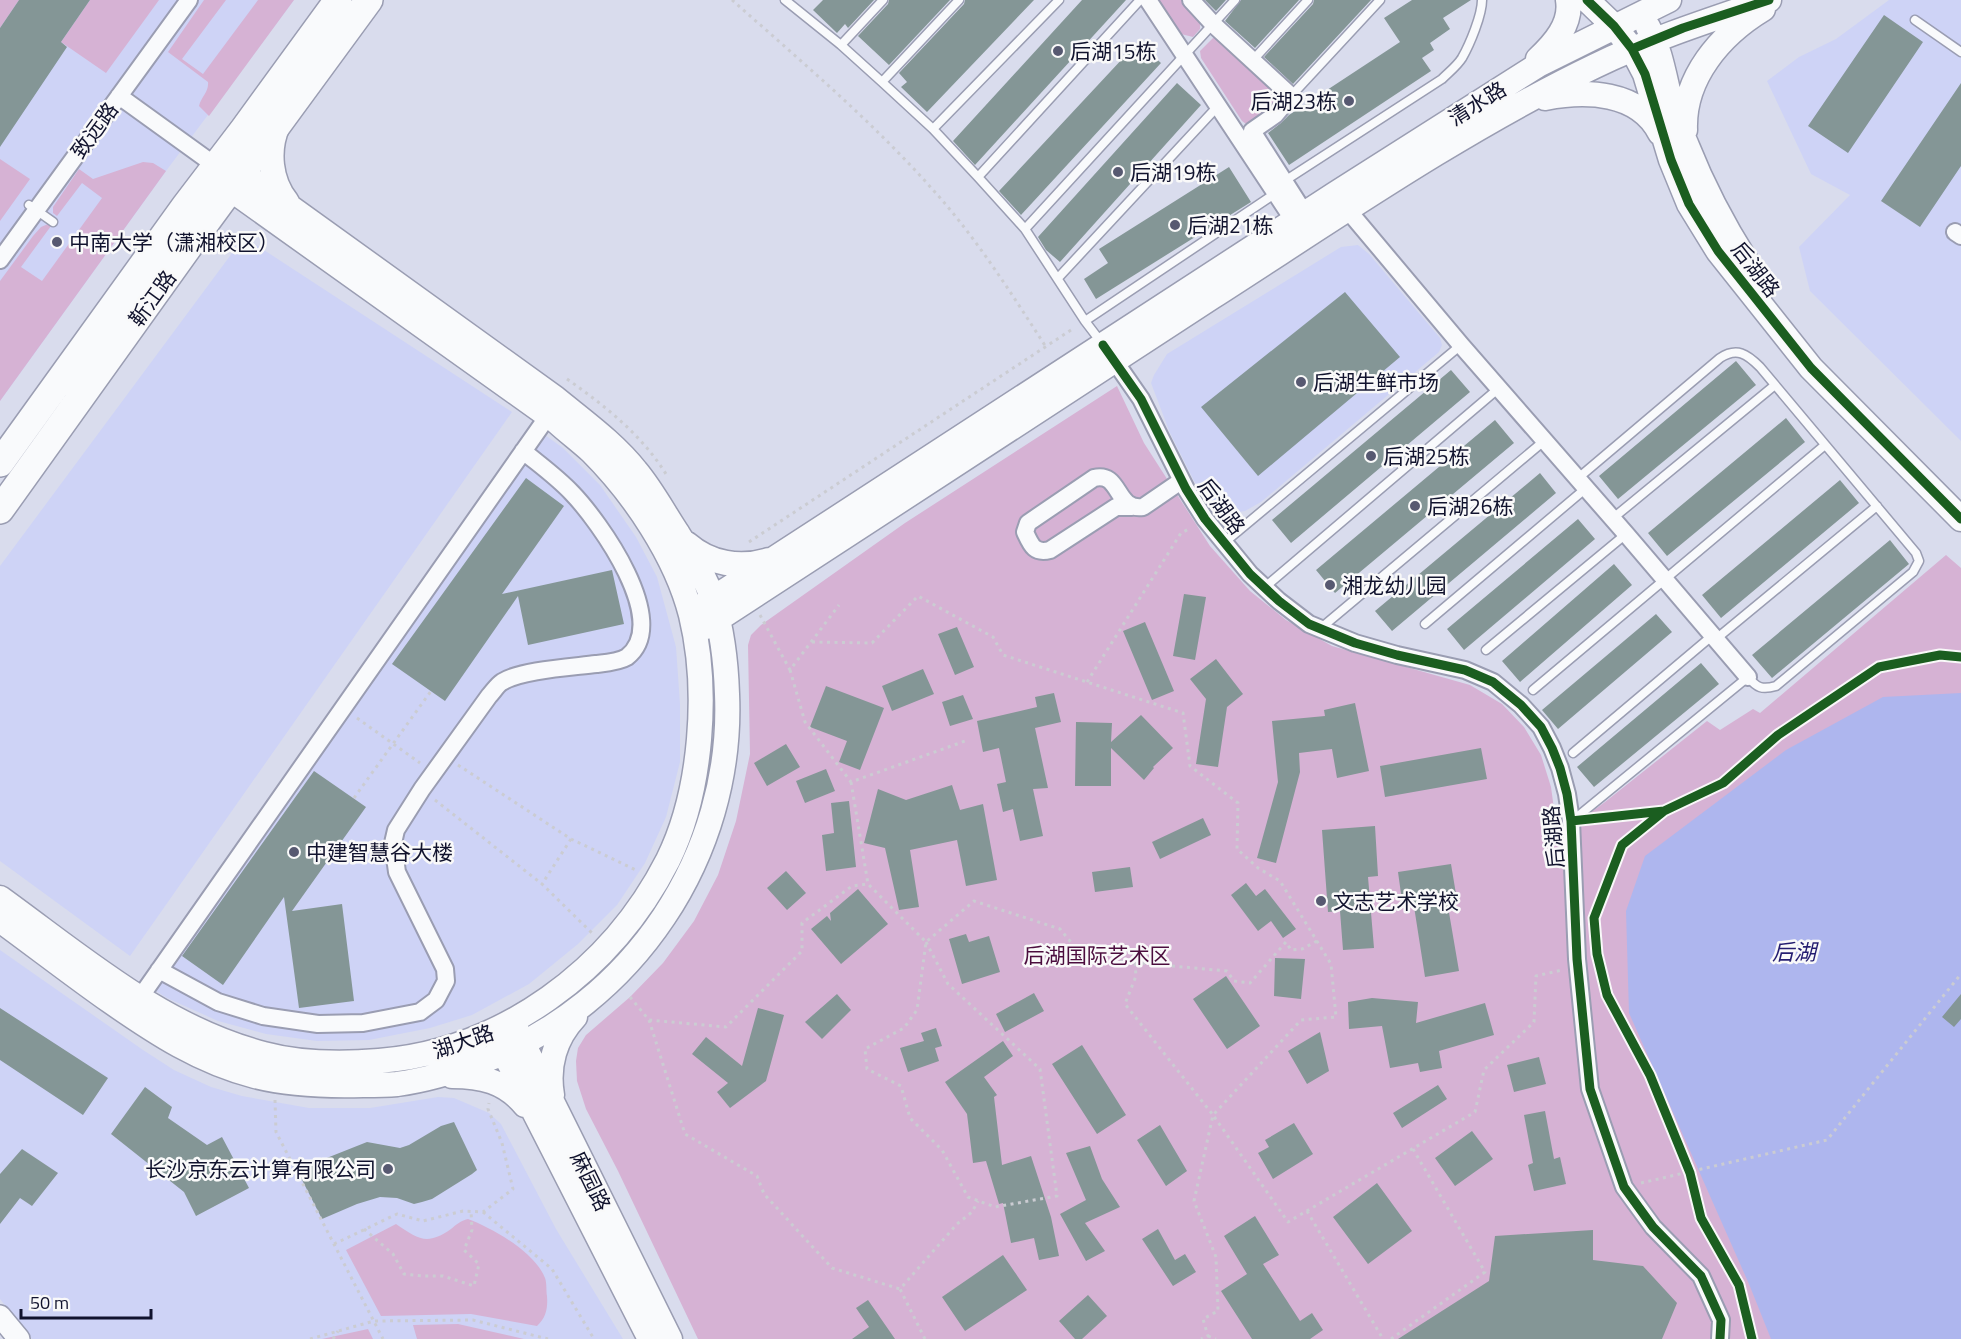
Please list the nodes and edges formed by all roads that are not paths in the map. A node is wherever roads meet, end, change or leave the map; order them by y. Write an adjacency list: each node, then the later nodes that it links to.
1 (179, 0): 47 (street)
2 (189, 0): 35 (street, 致远路)
3 (338, 0): 43 (main road)
4 (369, 0): 39 (main road, 靳江路)
5 (785, 0): 23 (lane)
6 (801, 0): 23 (lane)
7 (883, 0): 28 (lane)
8 (960, 0): 34 (lane)
9 (1059, 0): 40 (lane)
10 (1140, 0): 44 (lane)
11 (1148, 0): 31 (street)
12 (1191, 0): 25 (street)
13 (1235, 0): 25 (lane)
14 (1308, 0): 32 (lane)
15 (1380, 0): 36 (lane)
16 (1482, 0): 45 (lane)
17 (1568, 0): 33 (main road)
18 (1587, 0): 26 (main road, 后湖路)
19 (1669, 0): 22 (main road, 清水路)
20 (1769, 0): 27 (main road)
21 (1777, 0): 42 (main road)
22 (1636, 6): 26 (main road, 清水路); 27 (main road, 后湖路)
23 (794, 8): 28 (lane)
24 (1915, 20): 30 (lane)
25 (1214, 25): 31 (lane); 32 (street)
26 (1614, 26): 29 (main road, 后湖路); 33 (main road, 清水路)
27 (1655, 40): 29 (main road); 42 (main road, 后湖路)
28 (841, 45): 34 (lane)
29 (1632, 49): 38 (main road); 41 (main road, 后湖路)
30 (1961, 52)
31 (1185, 56): 37 (street); 52 (lane)
32 (1253, 60): 36 (street)
33 (1519, 77): 46 (main road, 清水路)
34 (882, 82): 40 (lane)
35 (119, 96): 43 (street); 47 (street, 致远路)
36 (1291, 96): 45 (street)
37 (1219, 106): 45 (street); 56 (lane)
38 (1514, 109): 41 (main road); 46 (main road)
39 (278, 124): 43 (main road, 靳江路); 48 (main road)
40 (933, 129): 44 (lane)
41 (1666, 144): 74 (main road, 后湖路)
42 (1690, 156): 69 (main road, 后湖路)
43 (224, 172): 48 (main road); 49 (main road, 湖大路); 53 (main road, 靳江路); 66 (main road)
44 (978, 177): 52 (lane)
45 (1279, 187): 50 (street); 57 (lane)
46 (1341, 202): 50 (main road, 清水路); 58 (street); 59 (main road)
47 (33, 208): 51 (lane); 54 (street); 55 (street, 致远路)
48 (297, 212): 76 (main road)
49 (268, 214): 53 (main road); 62 (main road, 湖大路)
50 (1299, 218): 59 (main road, 清水路)
51 (53, 222)
52 (1025, 229): 56 (lane)
53 (200, 231): 72 (main road, 靳江路)
54 (0, 245)
55 (0, 260)
56 (1058, 278): 57 (lane)
57 (1084, 321): 59 (lane)
58 (1461, 345): 61 (street); 77 (lane)
59 (1109, 352): 67 (street, 后湖路); 78 (main road); 81 (main road)
60 (1775, 385): 64 (lane); 68 (lane); 73 (lane)
61 (1499, 388): 63 (street); 80 (lane)
62 (548, 416): 65 (street); 83 (main road, 湖大路)
63 (1544, 441): 68 (street); 85 (lane)
64 (1825, 445): 70 (lane); 79 (lane)
65 (523, 452): 95 (street); 95 (street)
66 (0, 463)
67 (1182, 481): 71 (street); 77 (street, 后湖路)
68 (1581, 484): 73 (street); 84 (lane)
69 (1961, 498)
70 (1877, 506): 86 (lane); 89 (lane)
71 (1131, 507): 71 (street)
72 (0, 510)
73 (1612, 519): 75 (street)
74 (1961, 519)
75 (1626, 534): 79 (street); 88 (lane)
76 (682, 541): 78 (main road); 82 (main road)
77 (1225, 542): 80 (street, 后湖路)
78 (788, 551): 82 (main road)
79 (1664, 578): 86 (street); 90 (lane)
80 (1264, 587): 85 (street, 后湖路)
81 (751, 598): 82 (main road); 87 (main road)
82 (715, 610): 83 (main road); 87 (main road)
83 (692, 624): 98 (main road, 湖大路)
84 (1425, 624)
85 (1321, 628): 92 (street, 后湖路)
86 (1714, 637): 89 (street); 91 (lane)
87 (723, 648): 96 (main road)
88 (1486, 650)
89 (1748, 678): 92 (lane)
90 (1533, 690)
91 (1573, 753)
92 (1571, 821): 106 (street, 后湖路)
93 (0, 898): 97 (main road, 湖大路)
94 (0, 920): 100 (main road)
95 (159, 970): 97 (street)
96 (597, 994): 99 (main road); 101 (main road)
97 (139, 999): 98 (main road, 湖大路)
98 (503, 1027): 99 (main road, 麻园路)
99 (514, 1048): 100 (main road); 101 (main road, 麻园路)
100 (434, 1076): 101 (main road)
101 (548, 1118): 104 (main road, 麻园路); 105 (main road, 麻园路)
102 (0, 1316): 103 (street)
103 (19, 1339)
104 (650, 1339)
105 (670, 1339)
106 (1720, 1339)

